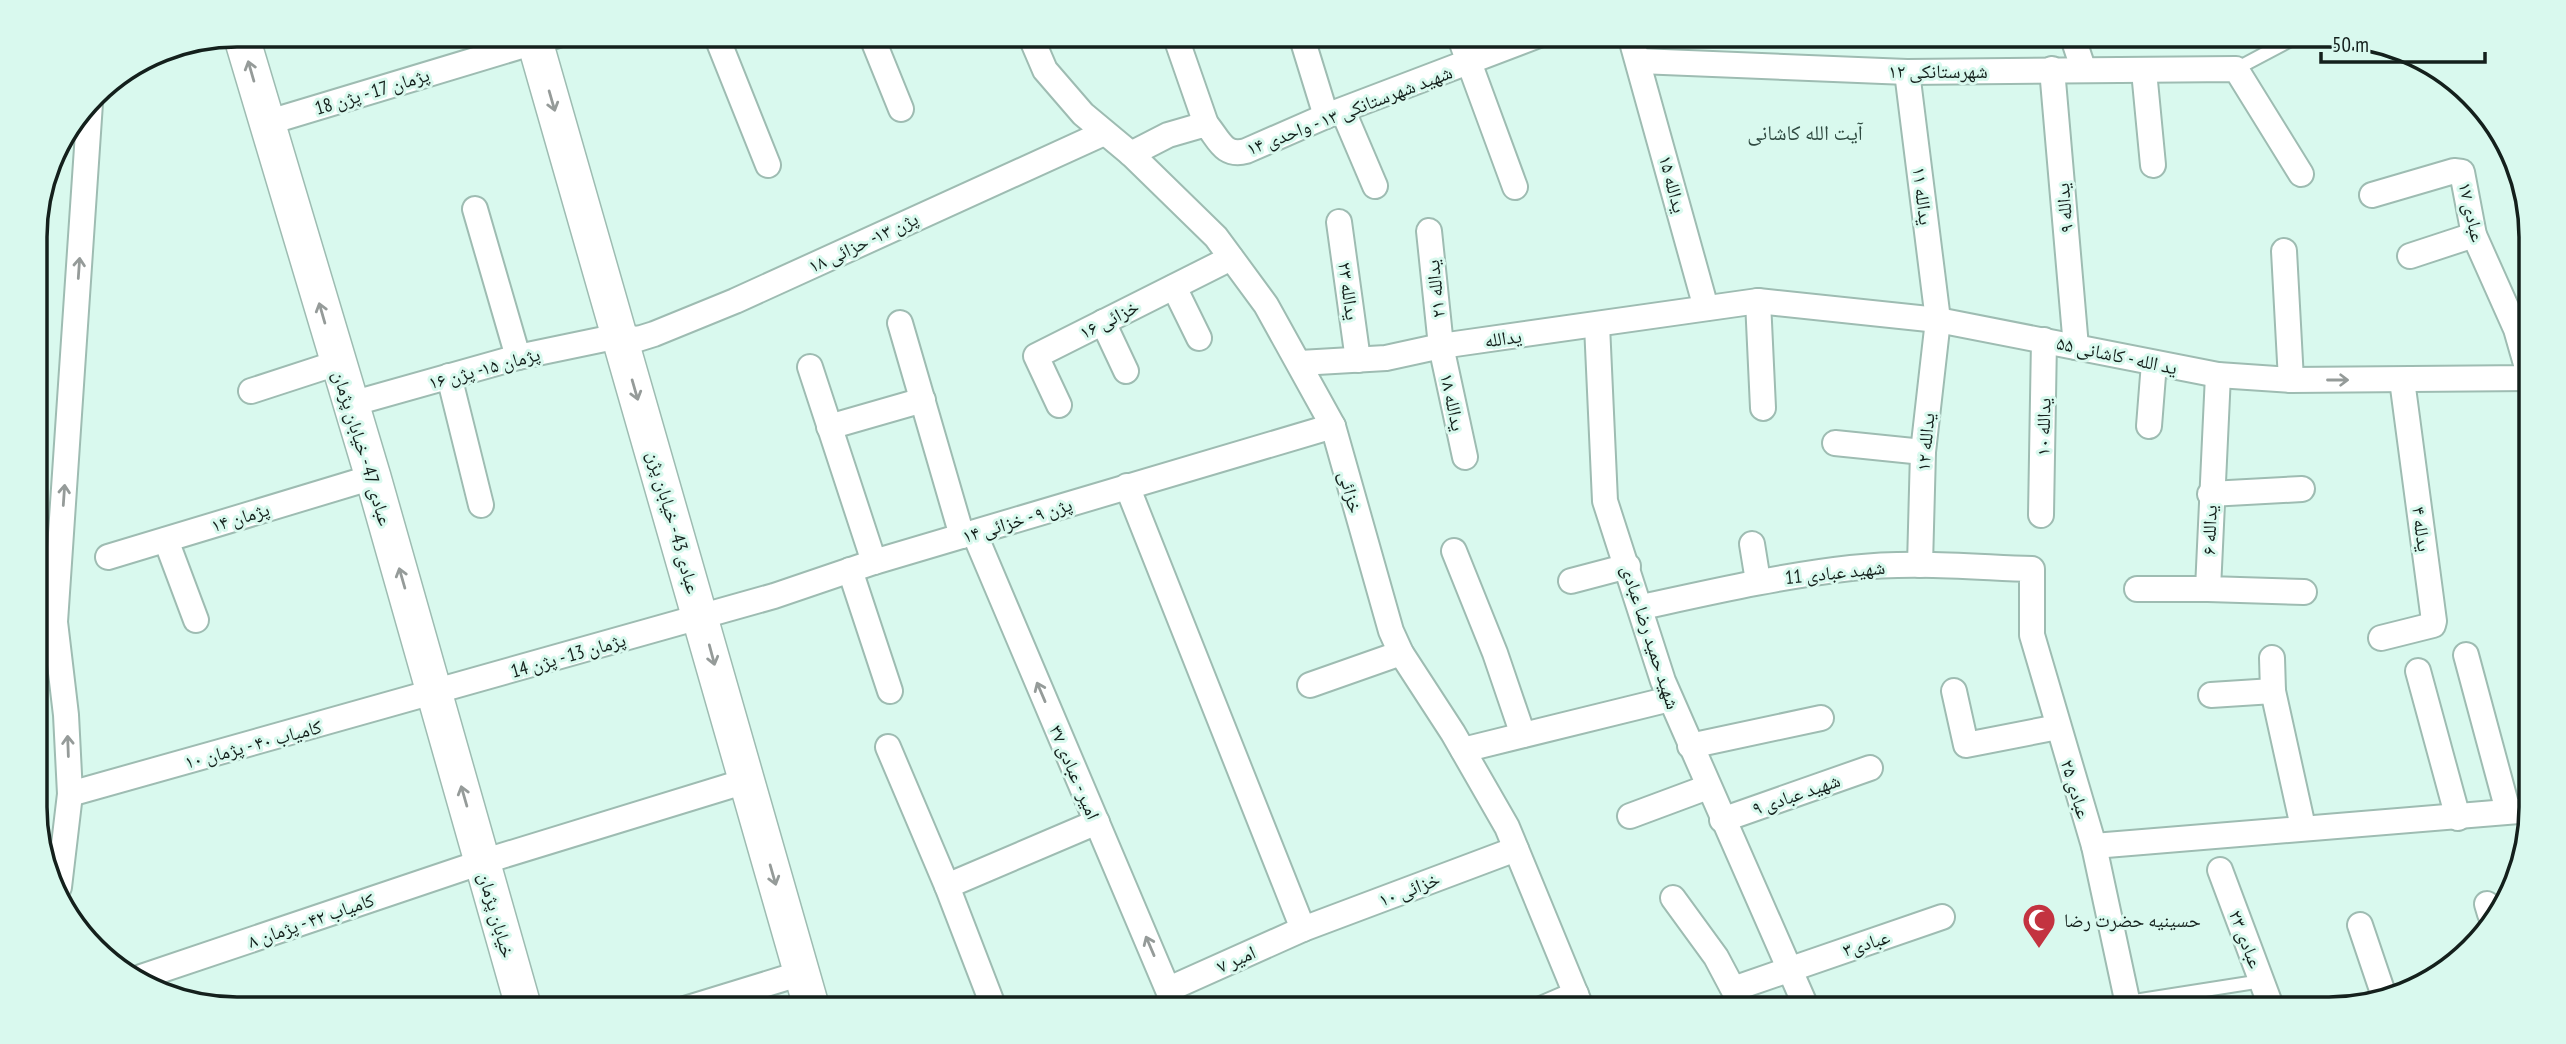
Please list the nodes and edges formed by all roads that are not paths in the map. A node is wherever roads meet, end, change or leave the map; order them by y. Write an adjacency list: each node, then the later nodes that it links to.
1 (244, 47): 24 (street, عبادی 47 - خیابان پژمان, one-way to 1)
2 (513, 47): 24 (street, پژمان 17 - پژن 18)
3 (544, 47): 48 (street, عبادی 43 - خیابان پژن, one-way to 48)
4 (721, 47): 28 (street)
5 (876, 47): 21 (street)
6 (1035, 47): 26 (street, خزائی)
7 (1179, 47): 25 (street)
8 (1306, 47): 22 (street)
9 (1463, 47): 15 (street)
10 (1510, 47): 15 (street, شهید شهرستانکی ۱۳ - واحدی ۱۴)
11 (1634, 47): 14 (street, یدالله ۱۵)
12 (2076, 47): 16 (street)
13 (2277, 47): 18 (lane)
14 (1639, 61): 20 (street, شهرستانکی ۱۲); 43 (street, یدالله ۱۵)
15 (1468, 64): 22 (street, شهید شهرستانکی ۱۳ - واحدی ۱۴); 32 (street)
16 (2083, 68): 17 (street, شهرستانکی ۱۲); 19 (street, شهرستانکی ۱۲)
17 (2052, 69): 20 (street, شهرستانکی ۱۲); 53 (street, یدالله ۹)
18 (2236, 69): 19 (street, شهرستانکی ۱۲); 30 (street)
19 (2144, 71): 29 (street)
20 (1908, 72): 44 (street, یدالله ۱۱)
21 (901, 109)
22 (1335, 114): 25 (street, شهید شهرستانکی ۱۳ - واحدی ۱۴); 31 (street)
23 (89, 119): 122 (street, one-way to 23)
24 (266, 123): 56 (street, عبادی 47 - خیابان پژمان, one-way to 24)
25 (1206, 124): 27 (street)
26 (1104, 133): 27 (street, خزائی); 48 (street, پژن ۱۳- حزائی ۱۸)
27 (1131, 155): 40 (street, خزائی)
28 (768, 165)
29 (2152, 165)
30 (2301, 174)
31 (1375, 186)
32 (1515, 187)
33 (2372, 195): 37 (street, عبادی ۱۷)
34 (475, 209): 54 (street)
35 (1339, 222): 55 (street, یدالله ۲۳)
36 (1429, 232): 52 (street, یدالله ۲۱)
37 (2474, 235): 39 (street); 51 (street, عبادی ۱۷)
38 (2284, 251): 64 (street)
39 (2410, 256)
40 (1231, 258): 41 (street, خزائی ۱۶); 57 (street, خزائی)
41 (1174, 286): 45 (street, خزائی ۱۶); 49 (street)
42 (1758, 301): 43 (street, ید الله - کاشانی ۵۵); 44 (street, ید الله - کاشانی ۵۵); 70 (street)
43 (1706, 308): 47 (street, یدالله)
44 (1938, 320): 50 (street, ید الله - کاشانی ۵۵); 75 (street, یدالله ۱۲)
45 (1103, 322): 60 (street); 69 (street, خزائی ۱۶)
46 (900, 323): 67 (street, امیر - عبادی ۳۷)
47 (1597, 325): 52 (street, یدالله); 90 (street, شهید حمید رضا عبادی)
48 (619, 336): 54 (street, پژمان ۱۵- پژن ۱۶); 99 (street, عبادی 43 - خیابان پژن, one-way to 99)
49 (1199, 338)
50 (2044, 340): 53 (street, ید الله - کاشانی ۵۵); 82 (street, یدالله ۱۰)
51 (2519, 340)
52 (1441, 346): 55 (street, یدالله); 76 (street, یدالله ۱۸)
53 (2076, 347): 58 (street, ید الله - کاشانی ۵۵)
54 (518, 357): 62 (street, پژمان ۱۵- پژن ۱۶)
55 (1358, 360): 57 (street, یدالله)
56 (337, 363): 66 (street); 68 (street, عبادی 47 - خیابان پژمان)
57 (1300, 363): 71 (street, خزائی)
58 (2154, 363): 61 (street, ید الله - کاشانی ۵۵); 72 (street)
59 (810, 367): 73 (street)
60 (1126, 371)
61 (2218, 375): 64 (street, ید الله - کاشانی ۵۵); 80 (street, یدالله ۶)
62 (449, 376): 68 (street, پژمان ۱۵- پژن ۱۶); 81 (street)
63 (2519, 378): 65 (street, ید الله - کاشانی ۵۵)
64 (2291, 380): 65 (street, ید الله - کاشانی ۵۵, one-way to 65)
65 (2402, 380): 101 (street, یدلله ۴)
66 (251, 391)
67 (923, 400): 73 (street); 83 (street, امیر - عبادی ۳۷)
68 (351, 404): 77 (street, عبادی 47 - خیابان پژمان)
69 (1059, 405)
70 (1763, 408)
71 (1333, 426): 78 (street, پژن ۹ - خزائی ۱۴); 102 (street, خزائی)
72 (2149, 426)
73 (829, 428): 88 (street)
74 (1835, 443): 75 (street)
75 (1923, 452): 89 (street, یدالله ۱۲)
76 (1465, 457)
77 (373, 477): 84 (street, پژمان ۱۴); 110 (street, عبادی 47 - خیابان پژمان, one-way to 77)
78 (1127, 486): 83 (street, پژن ۹ - خزائی ۱۴); 138 (street)
79 (2302, 489): 80 (street)
80 (2210, 494): 96 (street, یدالله ۶)
81 (481, 505)
82 (2041, 515)
83 (969, 536): 88 (street, پژن ۹ - خزائی ۱۴); 127 (street, امیر - عبادی ۳۷, one-way to 83)
84 (166, 540): 87 (street, پژمان ۱۴); 100 (street)
85 (1752, 544): 94 (street)
86 (1454, 551): 115 (street)
87 (108, 557)
88 (874, 562): 92 (street, پژن ۹ - خزائی ۱۴)
89 (1920, 565): 91 (street, شهید عبادی 11); 94 (street, شهید عبادی 11)
90 (1628, 566): 93 (street); 98 (street, شهید حمید رضا عبادی)
91 (2032, 569): 114 (street, عبادی ۲۵)
92 (850, 570): 99 (street, پژن ۹ - خزائی ۱۴); 107 (street)
93 (1571, 582)
94 (1758, 582): 98 (street, شهید عبادی 11)
95 (2137, 589): 96 (street)
96 (2208, 589): 97 (street)
97 (2304, 592)
98 (1642, 607): 112 (street, شهید حمید رضا عبادی)
99 (702, 617): 110 (street, پژمان 13 - پژن 14); 120 (street, عبادی 43 - خیابان پژن, one-way to 120)
100 (196, 621)
101 (2381, 638)
102 (1401, 653): 106 (street); 118 (street, خزائی)
103 (2466, 655): 123 (street)
104 (2272, 658): 109 (street)
105 (2418, 671): 125 (street)
106 (1310, 685)
107 (890, 691)
108 (1954, 691): 114 (street)
109 (2273, 691): 111 (street); 128 (street)
110 (435, 694): 122 (street, کامیاب ۴۰ - پژمان ۱۰); 131 (street, عبادی 47 - خیابان پژمان, one-way to 110)
111 (2211, 695)
112 (1670, 699): 115 (street); 116 (street, شهید حمید رضا عبادی)
113 (1821, 718): 116 (street)
114 (2058, 727): 129 (street, عبادی ۲۵)
115 (1523, 735): 118 (street)
116 (1690, 746): 121 (street, شهید حمید رضا عبادی)
117 (888, 747): 134 (street)
118 (1463, 750): 130 (street, خزائی)
119 (1870, 768): 126 (street, شهید عبادی ۹)
120 (746, 780): 131 (street, کامیاب ۴۲ - پژمان ۸); 140 (street, عبادی 43 - خیابان پژن, one-way to 140)
121 (1708, 787): 124 (street); 126 (street, شهید حمید رضا عبادی)
122 (70, 794): 133 (street)
123 (2519, 811): 125 (street)
124 (1630, 816)
125 (2458, 818): 128 (street)
126 (1722, 820): 139 (street, شهید حمید رضا عبادی)
127 (1097, 822): 134 (street); 153 (street, امیر - عبادی ۳۷, one-way to 127)
128 (2303, 827): 129 (street)
129 (2094, 846): 146 (street, عبادی ۲۵)
130 (1516, 849): 138 (street, خزائی ۱۰); 144 (street, خزائی)
131 (482, 862): 141 (street, کامیاب ۴۲ - پژمان ۸); 149 (street, خیابان پژمان)
132 (2220, 870): 142 (street, عبادی ۲۳)
133 (60, 876)
134 (947, 886): 152 (street)
135 (1673, 898): 139 (street, عبادی۳)
136 (1942, 917): 139 (street, عبادی۳)
137 (2360, 925): 143 (street)
138 (1303, 929): 154 (street, امیر ۷)
139 (1790, 968): 145 (street, شهید حمید رضا عبادی)
140 (802, 973): 150 (street); 151 (street, عبادی 43 - خیابان پژن)
141 (149, 974)
142 (2262, 981): 147 (lane); 148 (street, عبادی ۲۳)
143 (2382, 989)
144 (1577, 996)
145 (1802, 996)
146 (2126, 996)
147 (2178, 996)
148 (2267, 996)
149 (521, 997)
150 (725, 997)
151 (809, 997)
152 (990, 997)
153 (1172, 997)
154 (1178, 997)

